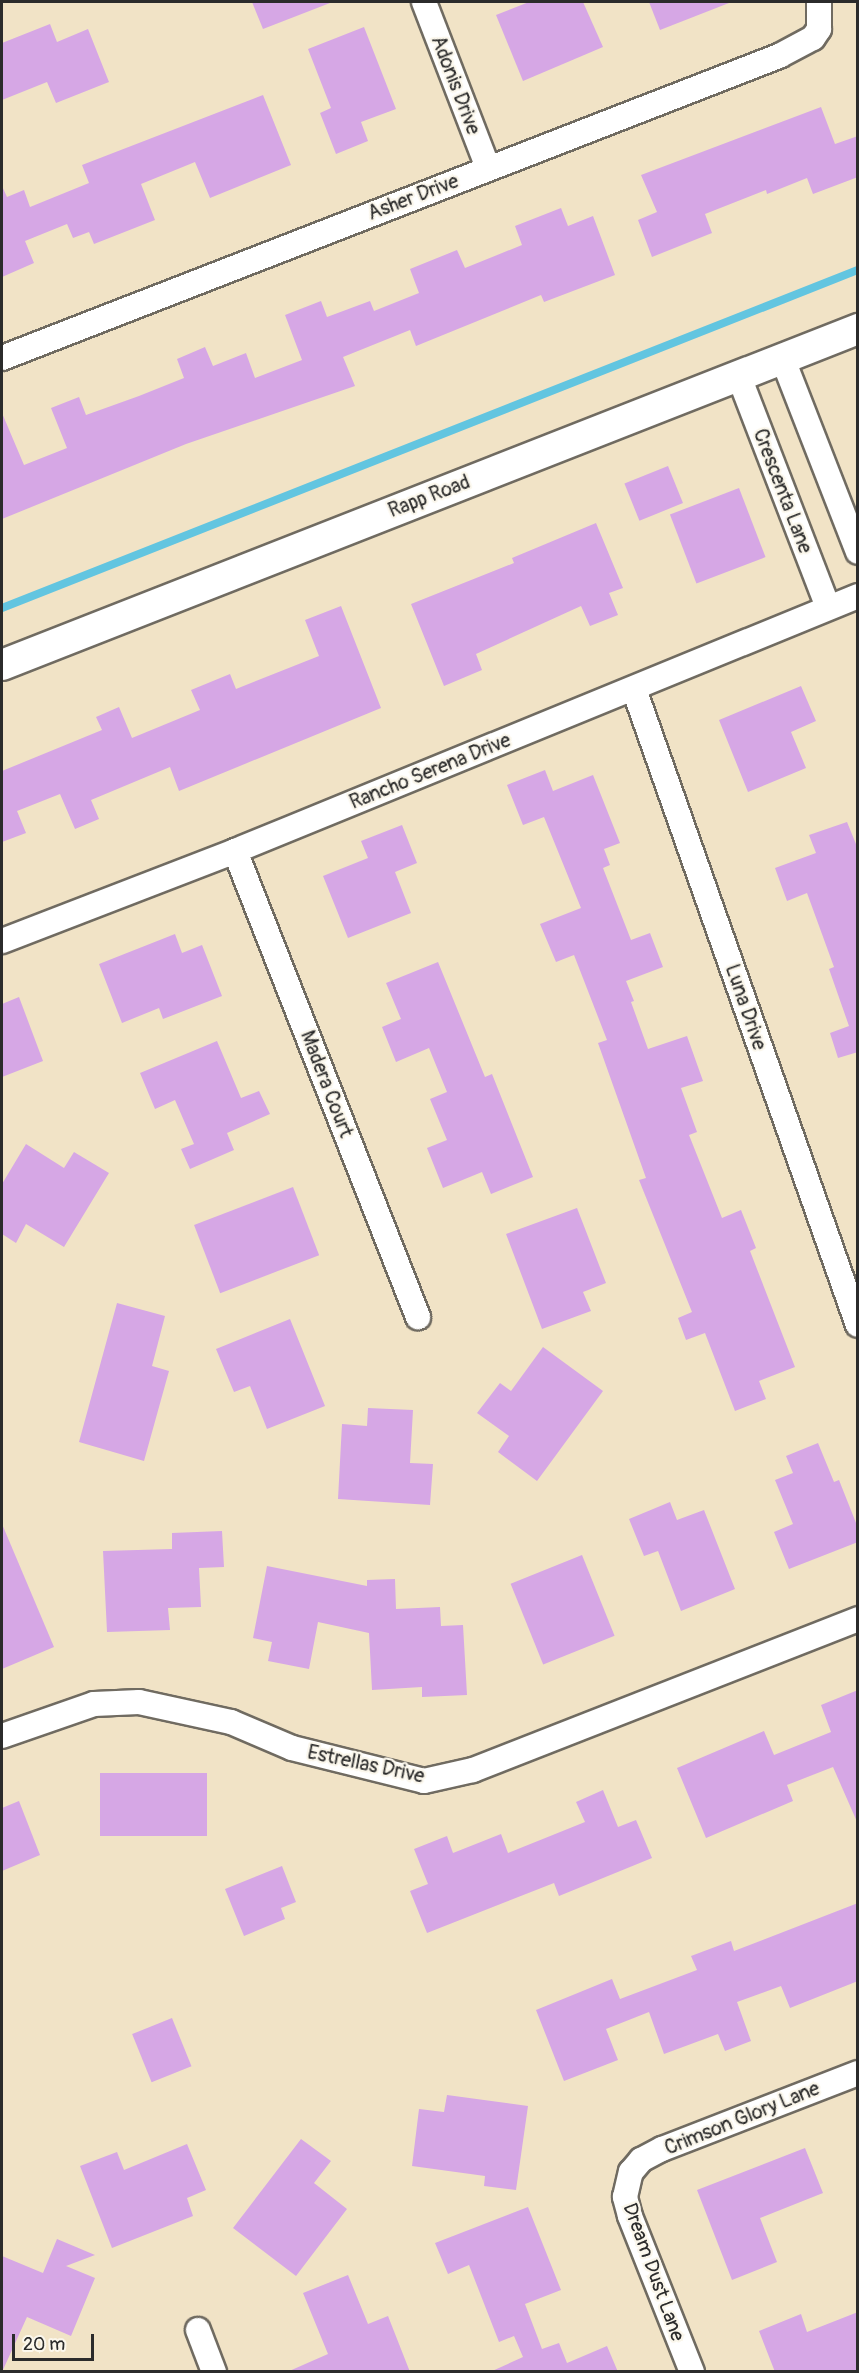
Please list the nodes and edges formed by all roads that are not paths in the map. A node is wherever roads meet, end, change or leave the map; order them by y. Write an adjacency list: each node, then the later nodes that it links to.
1 (424, 2): 3 (street, Adonis Drive)
2 (819, 2): 3 (street, Asher Drive)
3 (488, 168): 6 (street, Asher Drive)
4 (858, 329): 5 (street, Rapp Road)
5 (782, 357): 7 (street, Rapp Road); 8 (street)
6 (2, 358)
7 (738, 374): 10 (street, Crescenta Lane); 11 (street, Rapp Road)
8 (858, 552)
9 (858, 596): 10 (street, Rancho Serena Drive)
10 (828, 607): 12 (street, Rancho Serena Drive)
11 (2, 664)
12 (634, 689): 13 (street, Rancho Serena Drive); 16 (street, Luna Drive)
13 (235, 850): 14 (street, Rancho Serena Drive); 15 (street, Madera Court)
14 (2, 941)
15 (418, 1317)
16 (858, 1326)
17 (858, 1619): 18 (street, Estrellas Drive)
18 (2, 1736)
19 (858, 2073): 20 (street, Crimson Glory Lane)
20 (631, 2172): 23 (street, Dream Dust Lane)
21 (198, 2330): 22 (street)
22 (214, 2372)
23 (692, 2372)

